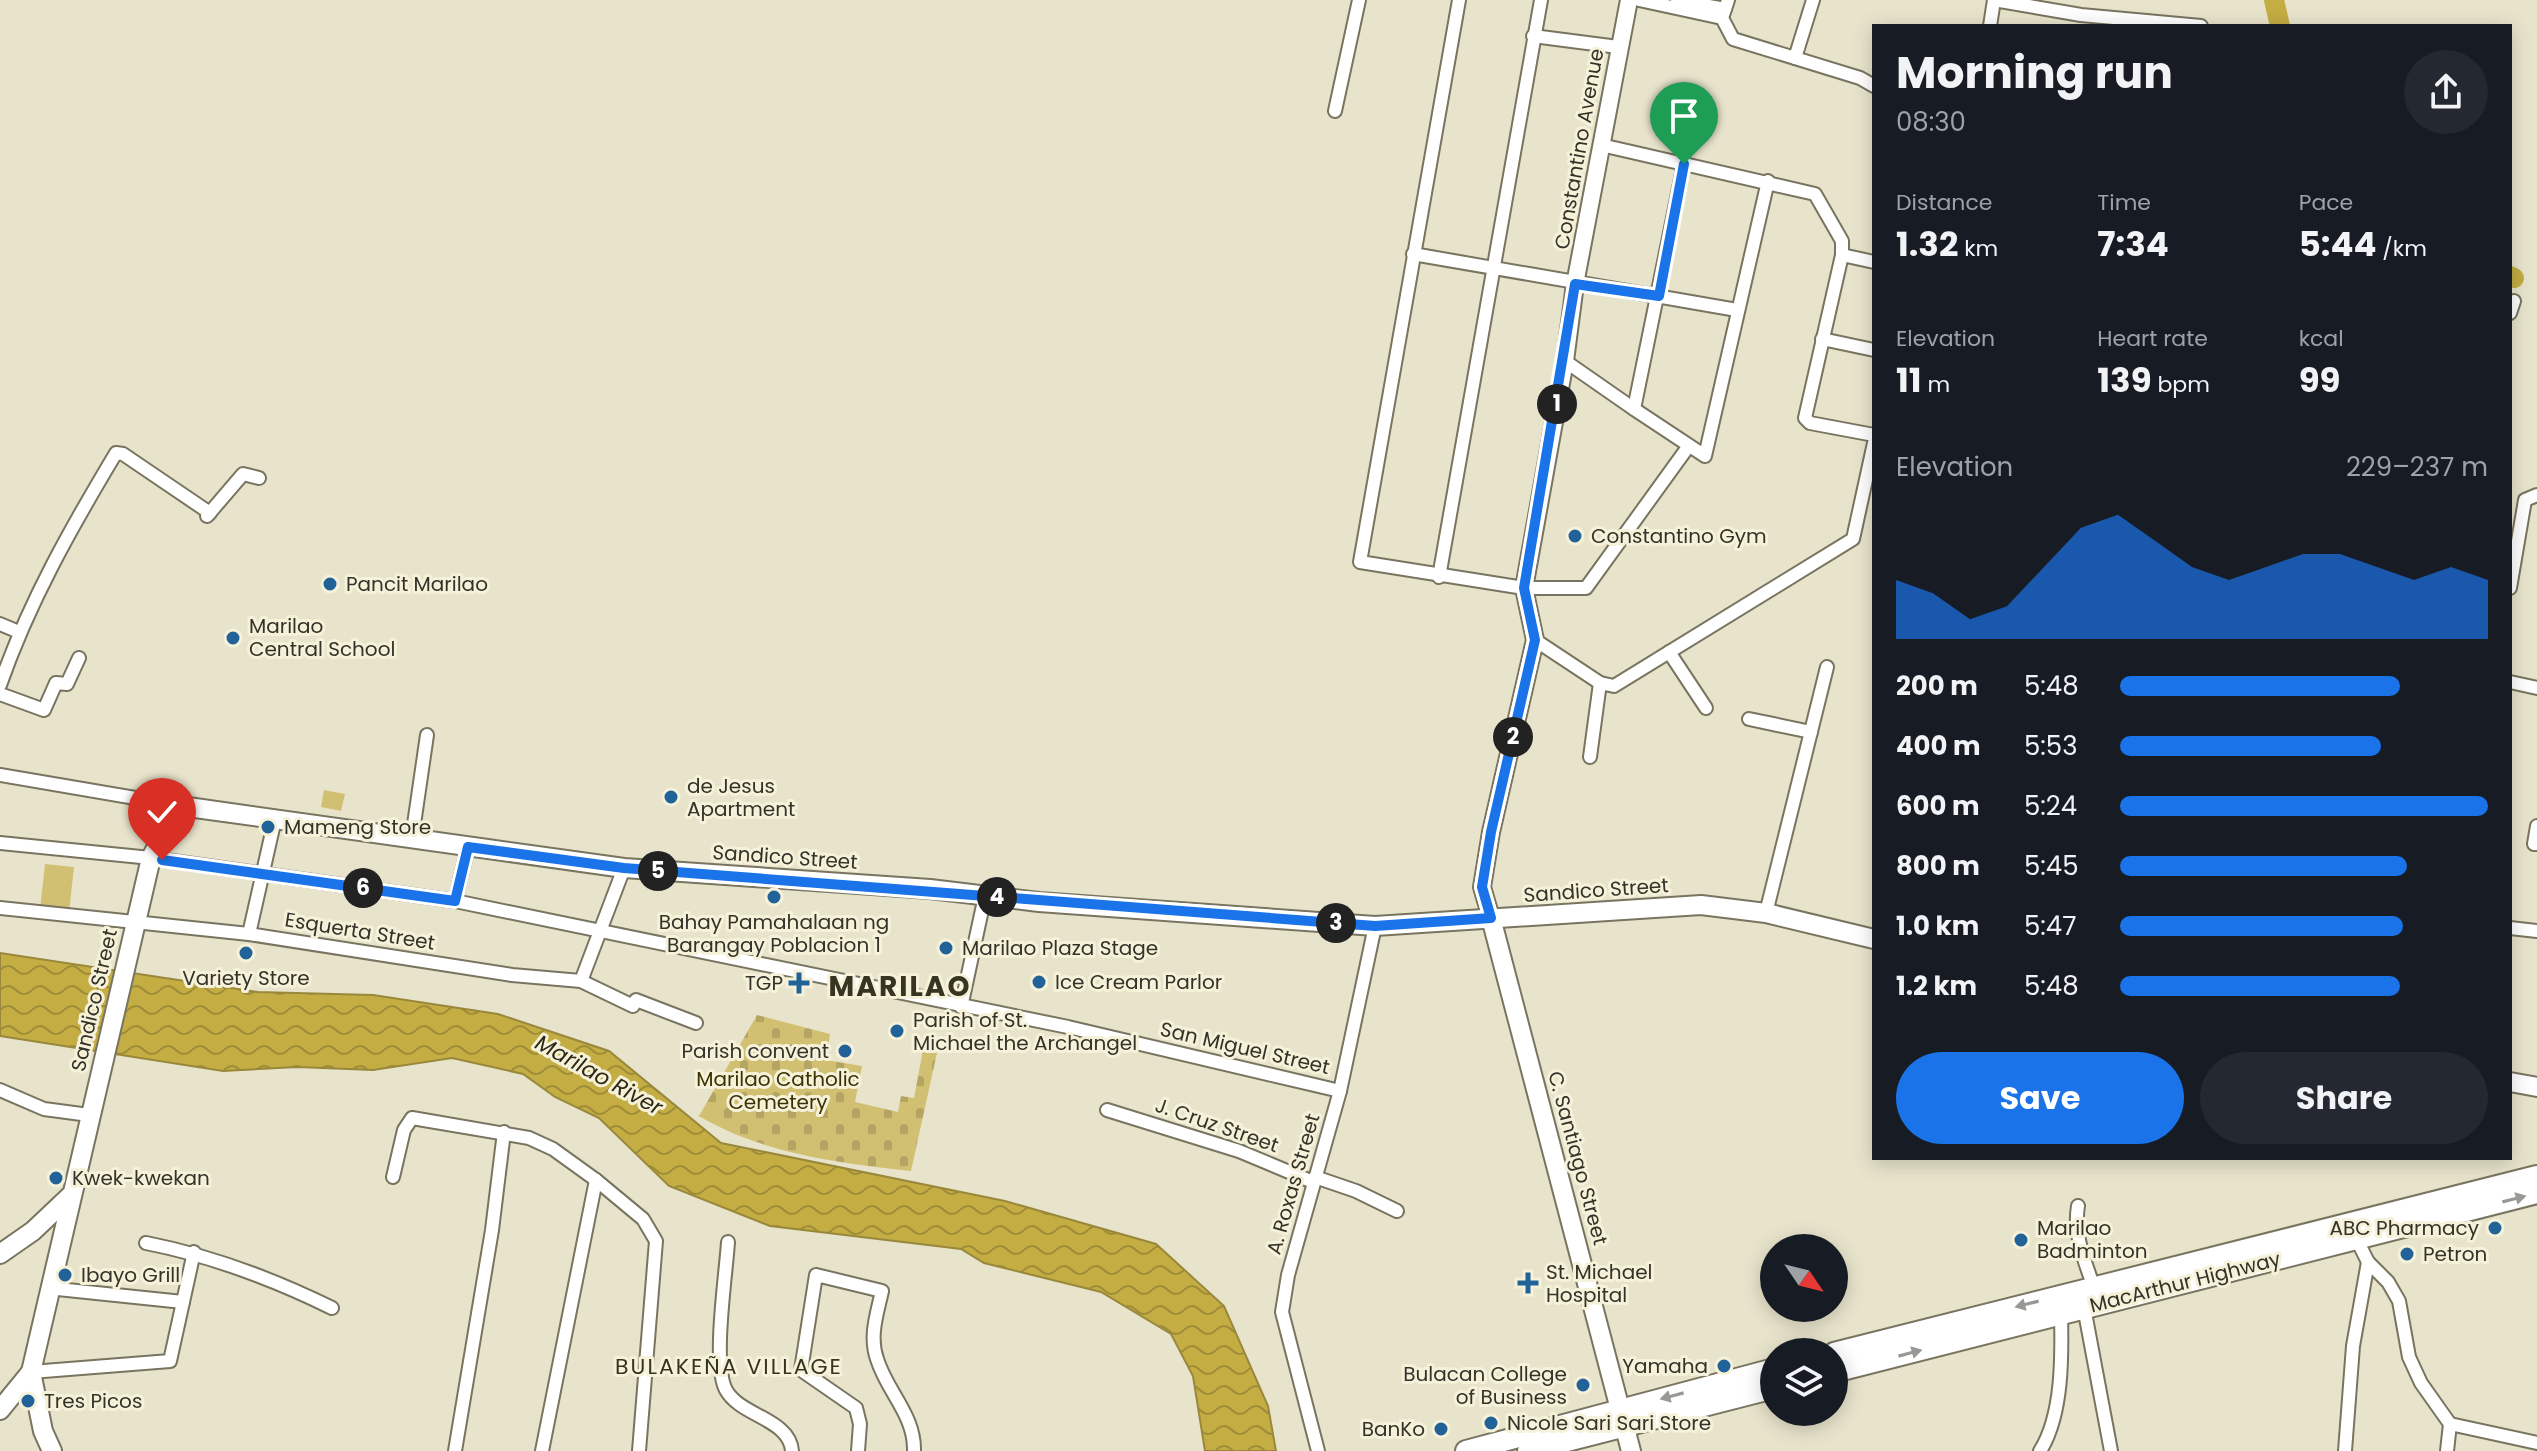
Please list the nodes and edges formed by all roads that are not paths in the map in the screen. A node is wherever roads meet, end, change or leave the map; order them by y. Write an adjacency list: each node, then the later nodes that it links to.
1 (1359, 0): 16 (street)
2 (1459, 0): 20 (street)
3 (1541, 0): 12 (street)
4 (1629, 0): 13 (street, Constantino Avenue)
5 (1639, 0): 9 (street)
6 (1676, 0): 9 (street)
7 (1813, 0): 14 (street)
8 (1994, 0): 10 (street); 11 (street)
9 (1725, 9): 14 (street)
10 (1990, 24)
11 (2179, 24)
12 (1533, 36): 13 (street); 23 (street)
13 (1618, 47): 17 (street, Constantino Avenue)
14 (1795, 58): 15 (street)
15 (1872, 85)
16 (1335, 111)
17 (1601, 145): 18 (street); 24 (street, Constantino Avenue)
18 (1684, 164): 19 (street); 25 (street)
19 (1768, 181): 21 (street); 26 (street)
20 (1413, 254): 23 (street); 36 (street)
21 (1842, 255): 22 (street); 27 (street)
22 (1872, 262)
23 (1494, 270): 24 (street); 36 (street)
24 (1575, 284): 25 (street); 29 (street, Constantino Avenue)
25 (1659, 296): 26 (street); 30 (street)
26 (1737, 310): 32 (street)
27 (1822, 339): 28 (street); 31 (street)
28 (1872, 350)
29 (1565, 361): 30 (street); 38 (street, Constantino Avenue)
30 (1634, 409): 32 (street)
31 (1872, 435)
32 (1688, 447): 38 (street)
33 (1872, 452): 42 (street)
34 (259, 478): 40 (street)
35 (2531, 497): 37 (street)
36 (1439, 577): 38 (street)
37 (2512, 579)
38 (1524, 588): 41 (street, Constantino Avenue)
39 (0, 624): 40 (street)
40 (19, 632): 47 (street)
41 (1535, 640): 46 (street); 70 (street, Constantino Avenue)
42 (1669, 652): 46 (street); 50 (street)
43 (79, 658): 49 (street)
44 (1827, 667): 52 (street)
45 (2512, 682): 48 (street)
46 (1600, 683): 54 (street)
47 (0, 685)
48 (2537, 688)
49 (0, 694)
50 (1706, 708)
51 (1749, 719): 52 (street)
52 (1811, 732): 69 (street)
53 (427, 735): 59 (street)
54 (1590, 757)
55 (0, 775): 56 (street)
56 (188, 807): 57 (main road, Sandico Street); 63 (main road, Sandico Street)
57 (275, 819): 59 (main road, Sandico Street); 65 (street)
58 (2537, 826): 61 (street)
59 (412, 838): 62 (main road, Sandico Street)
60 (0, 843): 63 (street, San Miguel Street)
61 (2536, 844)
62 (468, 847): 64 (main road, Sandico Street); 67 (street)
63 (151, 858): 65 (street, San Miguel Street); 71 (main road, Sandico Street)
64 (624, 868): 66 (main road, Sandico Street); 74 (street)
65 (261, 875): 67 (street, San Miguel Street); 76 (street)
66 (985, 896): 72 (main road, Sandico Street); 79 (street)
67 (455, 901): 74 (street, San Miguel Street)
68 (0, 908): 71 (street, Esquerta Street)
69 (1766, 913): 70 (main road, Sandico Street); 77 (main road, Sandico Street)
70 (1491, 918): 72 (main road, Sandico Street); 113 (main road, C. Santiago Street)
71 (134, 924): 76 (street, Esquerta Street); 86 (main road, Sandico Street)
72 (1375, 926): 84 (street, A. Roxas Street)
73 (2512, 928): 75 (street)
74 (601, 930): 78 (street); 79 (street, San Miguel Street)
75 (2537, 931)
76 (249, 934): 78 (street, Esquerta Street)
77 (1872, 939)
78 (581, 981): 80 (street)
79 (961, 1007): 84 (street, San Miguel Street)
80 (696, 1023)
81 (2512, 1082): 82 (main road)
82 (2537, 1087)
83 (0, 1090): 86 (street)
84 (1340, 1091): 91 (street, A. Roxas Street)
85 (1107, 1110): 91 (street, J. Cruz Street)
86 (89, 1115): 93 (main road, Sandico Street)
87 (504, 1132): 89 (street); 90 (street); 117 (street)
88 (2537, 1176): 96 (highway, MacArthur Highway)
89 (393, 1177)
90 (596, 1180): 118 (street); 119 (street)
91 (1314, 1180): 95 (street, J. Cruz Street); 123 (street, A. Roxas Street)
92 (2537, 1193): 96 (highway, MacArthur Highway, one-way to 92)
93 (70, 1196): 100 (main road); 102 (main road, Sandico Street)
94 (2078, 1206): 103 (street)
95 (1397, 1211)
96 (2353, 1231): 101 (street); 103 (highway, MacArthur Highway)
97 (728, 1242): 120 (street)
98 (146, 1243): 99 (street)
99 (194, 1252): 104 (street); 105 (street)
100 (0, 1254)
101 (2368, 1262): 114 (street); 129 (street)
102 (48, 1288): 104 (street); 109 (main road, Sandico Street)
103 (2086, 1295): 106 (highway, MacArthur Highway); 107 (highway, MacArthur Highway, one-way to 107); 128 (street)
104 (183, 1302): 109 (street)
105 (332, 1308)
106 (2061, 1313): 108 (highway, MacArthur Highway, one-way to 106); 127 (street)
107 (1848, 1350)
108 (1848, 1368)
109 (31, 1372): 112 (main road, Sandico Street); 116 (main road, Sandico Street)
110 (1760, 1374): 113 (highway, one-way to 113)
111 (1760, 1391): 113 (highway)
112 (0, 1410)
113 (1623, 1418): 124 (highway); 125 (highway); 126 (main road, C. Santiago Street)
114 (2450, 1424): 115 (street); 130 (street)
115 (2537, 1443)
116 (52, 1451)
117 (455, 1451)
118 (542, 1451)
119 (639, 1451)
120 (792, 1451)
121 (858, 1451): 122 (street)
122 (914, 1451)
123 (1318, 1451)
124 (1466, 1451)
125 (1528, 1451)
126 (1631, 1451)
127 (2040, 1451)
128 (2111, 1451)
129 (2345, 1451)
130 (2447, 1451)

